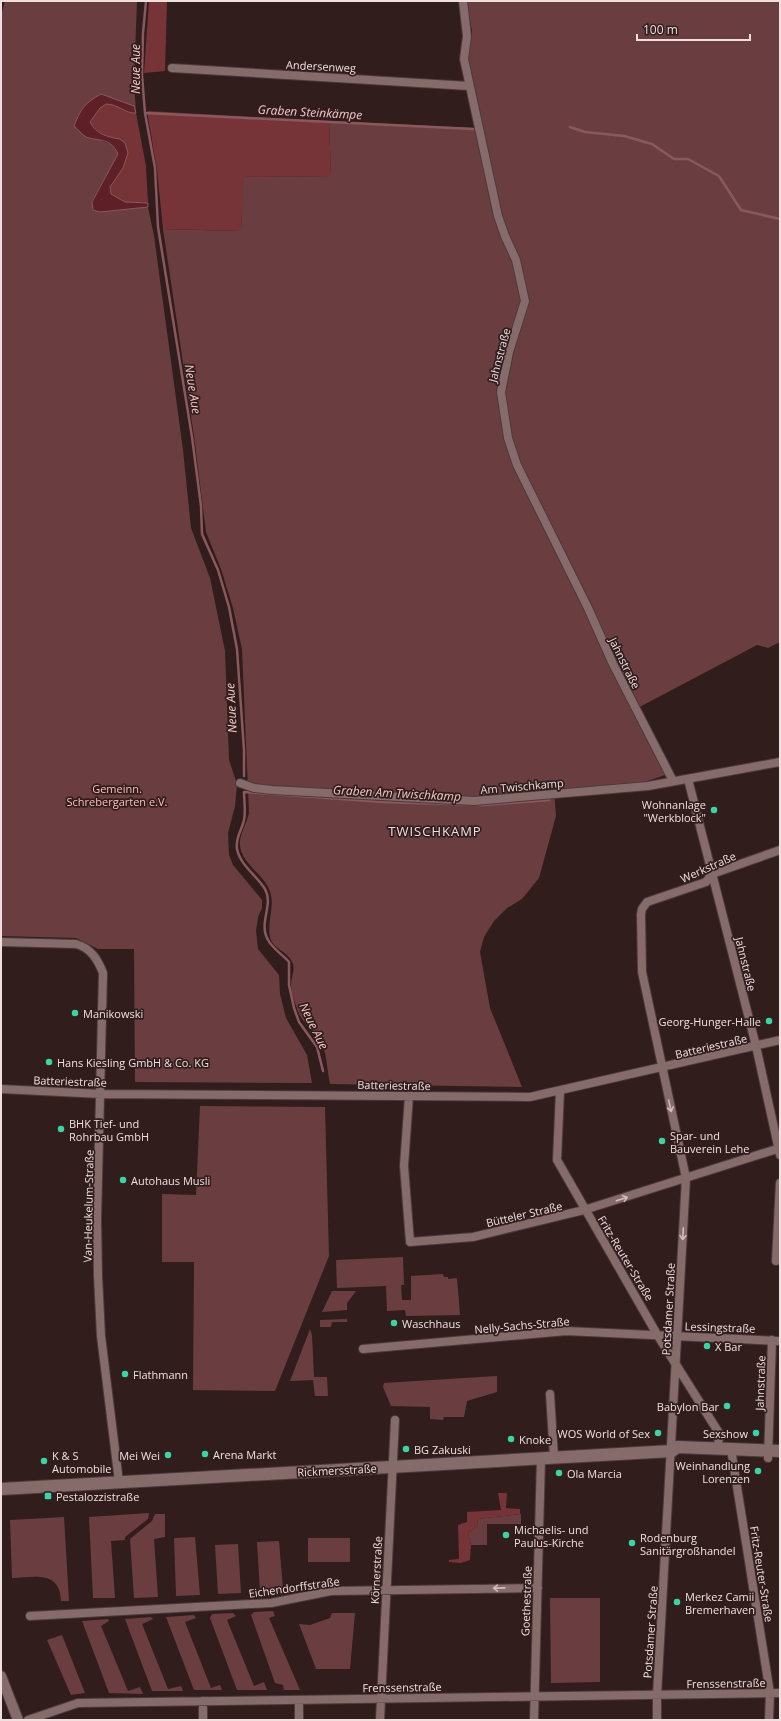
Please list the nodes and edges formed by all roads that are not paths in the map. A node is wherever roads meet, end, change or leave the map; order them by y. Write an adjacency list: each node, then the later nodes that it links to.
1 (463, 1): 3 (street, Jahnstraße)
2 (172, 68): 3 (street, Andersenweg)
3 (469, 86): 6 (street, Jahnstraße)
4 (780, 762): 5 (street, Am Twischkamp)
5 (688, 778): 6 (street, Am Twischkamp); 9 (street, Jahnstraße)
6 (673, 781): 7 (street, Am Twischkamp)
7 (240, 783)
8 (780, 850): 9 (street, Werkstraße)
9 (712, 874): 10 (street, Werkstraße); 13 (street, Jahnstraße)
10 (645, 904): 14 (street, Potsdamer Straße)
11 (1, 942): 17 (street, Van-Heukelum-Straße)
12 (780, 1040): 13 (street, Batteriestraße)
13 (756, 1046): 14 (street, Batteriestraße); 19 (street, Jahnstraße)
14 (662, 1068): 16 (street, Batteriestraße); 20 (street, Potsdamer Straße, one-way to 20)
15 (1, 1089): 17 (street, Batteriestraße)
16 (560, 1091): 18 (street, Batteriestraße); 22 (street, Fritz-Reuter-Straße)
17 (101, 1094): 18 (street, Batteriestraße); 38 (street, Van-Heukelum-Straße)
18 (409, 1096): 22 (street, Bütteler Straße)
19 (780, 1150): 20 (street, Bütteler Straße)
20 (686, 1178): 22 (street, Bütteler Straße, one-way to 20); 25 (street, Potsdamer Straße, one-way to 25)
21 (780, 1183): 23 (street)
22 (584, 1210): 24 (street, Fritz-Reuter-Straße)
23 (776, 1261)
24 (658, 1336): 25 (street, Lessingstraße); 27 (street, Nelly-Sachs-Straße); 28 (street, Fritz-Reuter-Straße)
25 (677, 1337): 26 (street, Lessingstraße); 28 (street, Potsdamer Straße)
26 (776, 1341): 34 (street, Jahnstraße)
27 (363, 1349)
28 (676, 1366): 31 (street, Fritz-Reuter-Straße); 32 (street, Potsdamer Straße)
29 (550, 1394): 36 (street)
30 (395, 1420): 37 (street, Körnerstraße)
31 (718, 1448): 32 (main road, Rickmersstraße); 33 (main road, Rickmersstraße)
32 (672, 1451): 33 (main road, Rickmersstraße); 36 (main road, Rickmersstraße); 46 (street, Potsdamer Straße)
33 (731, 1452): 34 (main road, Rickmersstraße); 44 (street, Fritz-Reuter-Straße)
34 (774, 1455)
35 (541, 1458): 36 (main road, Rickmersstraße); 37 (main road, Rickmersstraße); 40 (street, Goethestraße)
36 (554, 1458)
37 (393, 1466): 38 (main road, Rickmersstraße); 41 (street, Körnerstraße)
38 (119, 1482): 39 (main road, Rickmersstraße)
39 (1, 1489)
40 (538, 1588): 41 (street, Eichendorffstraße, one-way to 41); 47 (street, Goethestraße)
41 (386, 1590): 42 (street, Eichendorffstraße); 48 (street, Körnerstraße)
42 (30, 1616)
43 (1, 1676): 51 (street)
44 (770, 1693): 45 (street, Frenssenstraße); 46 (street, Frenssenstraße); 58 (street, Fritz-Reuter-Straße)
45 (780, 1693)
46 (657, 1694): 47 (street, Frenssenstraße); 57 (street, Potsdamer Straße)
47 (535, 1696): 48 (street, Frenssenstraße); 56 (street, Goethestraße)
48 (380, 1698): 49 (street, Frenssenstraße); 55 (street, Körnerstraße)
49 (299, 1700): 50 (street, Frenssenstraße); 54 (street)
50 (203, 1701): 52 (street, Frenssenstraße); 53 (street)
51 (18, 1720)
52 (28, 1720)
53 (203, 1720)
54 (299, 1720)
55 (380, 1720)
56 (534, 1720)
57 (657, 1720)
58 (769, 1720)

